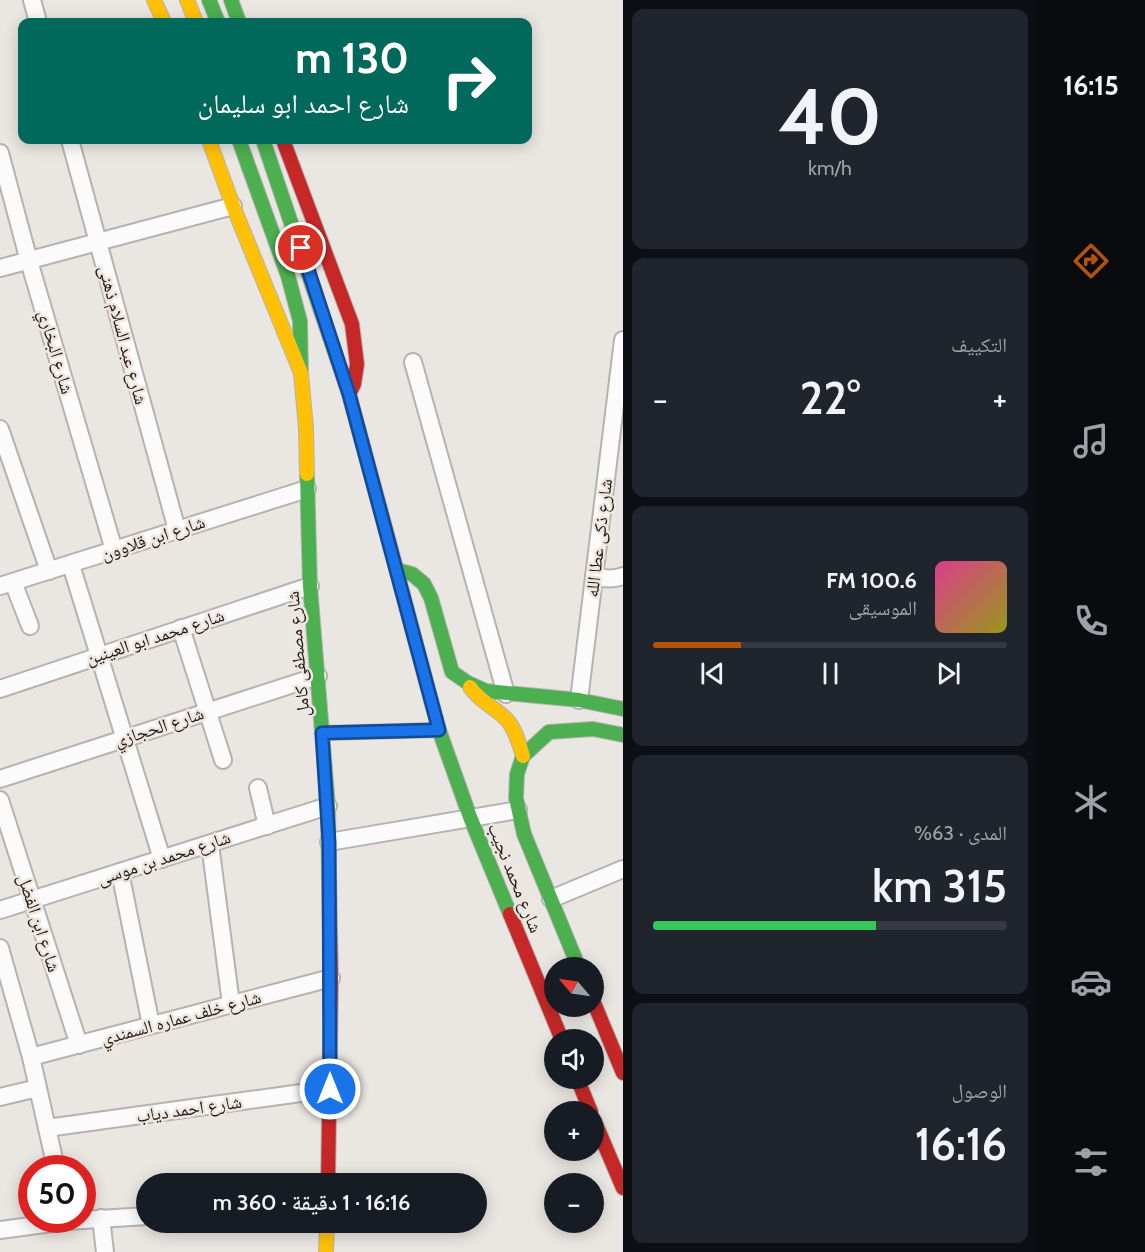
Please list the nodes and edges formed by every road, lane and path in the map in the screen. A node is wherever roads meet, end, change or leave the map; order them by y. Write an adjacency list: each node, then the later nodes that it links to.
1 (32, 0): 6 (street)
2 (154, 0): 7 (main road)
3 (187, 0): 8 (main road)
4 (209, 0): 9 (main road)
5 (231, 0): 10 (main road)
6 (37, 18)
7 (162, 18)
8 (194, 18)
9 (216, 18)
10 (238, 18)
11 (70, 144): 18 (street, شارع عبد السلام ذهنى)
12 (210, 144): 17 (main road, شارع مصطفى كامل)
13 (240, 144): 23 (main road)
14 (264, 144): 24 (main road)
15 (284, 144): 24 (main road)
16 (0, 153): 19 (street, شارع البخاري)
17 (233, 206): 18 (street); 23 (main road, شارع مصطفى كامل)
18 (97, 243): 19 (street); 29 (street, شارع عبد السلام ذهنى)
19 (29, 261): 20 (street); 30 (street, شارع البخاري)
20 (0, 268)
21 (623, 340): 26 (street, شارع ذكى عطا الله)
22 (413, 362): 44 (street)
23 (301, 373): 28 (main road, شارع مصطفى كامل)
24 (349, 394): 32 (main road)
25 (623, 409): 26 (street)
26 (612, 427): 34 (street, شارع ذكى عطا الله)
27 (0, 429): 33 (street)
28 (307, 489): 29 (street, شارع ابن قلاوون); 37 (main road, شارع مصطفى كامل)
29 (177, 530): 30 (street, شارع ابن قلاوون)
30 (114, 550): 31 (street, شارع ابن قلاوون)
31 (71, 565): 33 (street, شارع ابن قلاوون); 40 (street)
32 (397, 570): 42 (main road); 48 (main road)
33 (49, 571): 36 (street, شارع ابن قلاوون)
34 (594, 576): 35 (street); 45 (street, شارع ذكى عطا الله)
35 (623, 576)
36 (7, 584): 38 (street)
37 (310, 586): 39 (street, شارع محمد ابو العينين); 41 (main road, شارع مصطفى كامل)
38 (30, 626)
39 (181, 628): 40 (street, شارع محمد ابو العينين); 47 (street)
40 (99, 656): 43 (street, شارع محمد ابو العينين); 51 (street)
41 (318, 676): 47 (street, شارع الحجازي); 49 (main road, شارع مصطفى كامل)
42 (468, 684): 44 (main road); 52 (main road)
43 (0, 689)
44 (506, 694): 45 (main road)
45 (579, 700): 46 (main road)
46 (623, 709)
47 (208, 711): 51 (street, شارع الحجازي); 53 (street)
48 (439, 730): 49 (main road); 59 (main road, شارع محمد نجيب)
49 (322, 733): 57 (main road, شارع مصطفى كامل)
50 (623, 735): 52 (main road)
51 (124, 738): 54 (street, شارع الحجازي); 63 (street)
52 (523, 756): 58 (main road, شارع محمد نجيب)
53 (223, 760)
54 (0, 779)
55 (258, 788): 60 (street)
56 (0, 800): 67 (street, شارع ابن الفضل)
57 (328, 806): 60 (street, شارع محمد بن موسى); 61 (main road, شارع مصطفى كامل)
58 (518, 810): 59 (street); 66 (main road, شارع محمد نجيب)
59 (470, 817): 61 (street); 76 (main road, شارع محمد نجيب)
60 (267, 826): 62 (street, شارع محمد بن موسى)
61 (329, 842): 71 (main road, شارع مصطفى كامل)
62 (210, 844): 63 (street, شارع محمد بن موسى); 73 (street)
63 (162, 859): 65 (street, شارع محمد بن موسى)
64 (623, 869): 66 (street)
65 (120, 872): 67 (street, شارع محمد بن موسى); 75 (street)
66 (551, 898): 70 (main road, شارع محمد نجيب)
67 (32, 900): 68 (street, شارع محمد بن موسى); 77 (street, شارع ابن الفضل)
68 (0, 910)
69 (0, 948): 72 (street)
70 (575, 957)
71 (331, 978): 73 (street, شارع خلف عماره السمندي); 81 (main road, شارع مصطفى كامل)
72 (7, 1001): 78 (street)
73 (231, 1004): 75 (street, شارع خلف عماره السمندي)
74 (600, 1017): 79 (main road)
75 (151, 1025): 77 (street, شارع خلف عماره السمندي)
76 (557, 1029)
77 (79, 1045): 78 (street, شارع خلف عماره السمندي)
78 (31, 1057): 80 (street)
79 (623, 1073)
80 (38, 1088): 82 (street); 83 (street)
81 (330, 1089): 83 (street, شارع احمد دياب); 87 (main road, شارع مصطفى كامل)
82 (0, 1097)
83 (47, 1128): 85 (street)
84 (604, 1140): 86 (main road)
85 (53, 1155)
86 (619, 1169): 88 (main road)
87 (328, 1173)
88 (623, 1188)
89 (136, 1216): 91 (street)
90 (96, 1218): 91 (street)
91 (101, 1218): 95 (street)
92 (18, 1227): 93 (street)
93 (0, 1230)
94 (327, 1233): 96 (main road)
95 (105, 1252)
96 (326, 1252)

